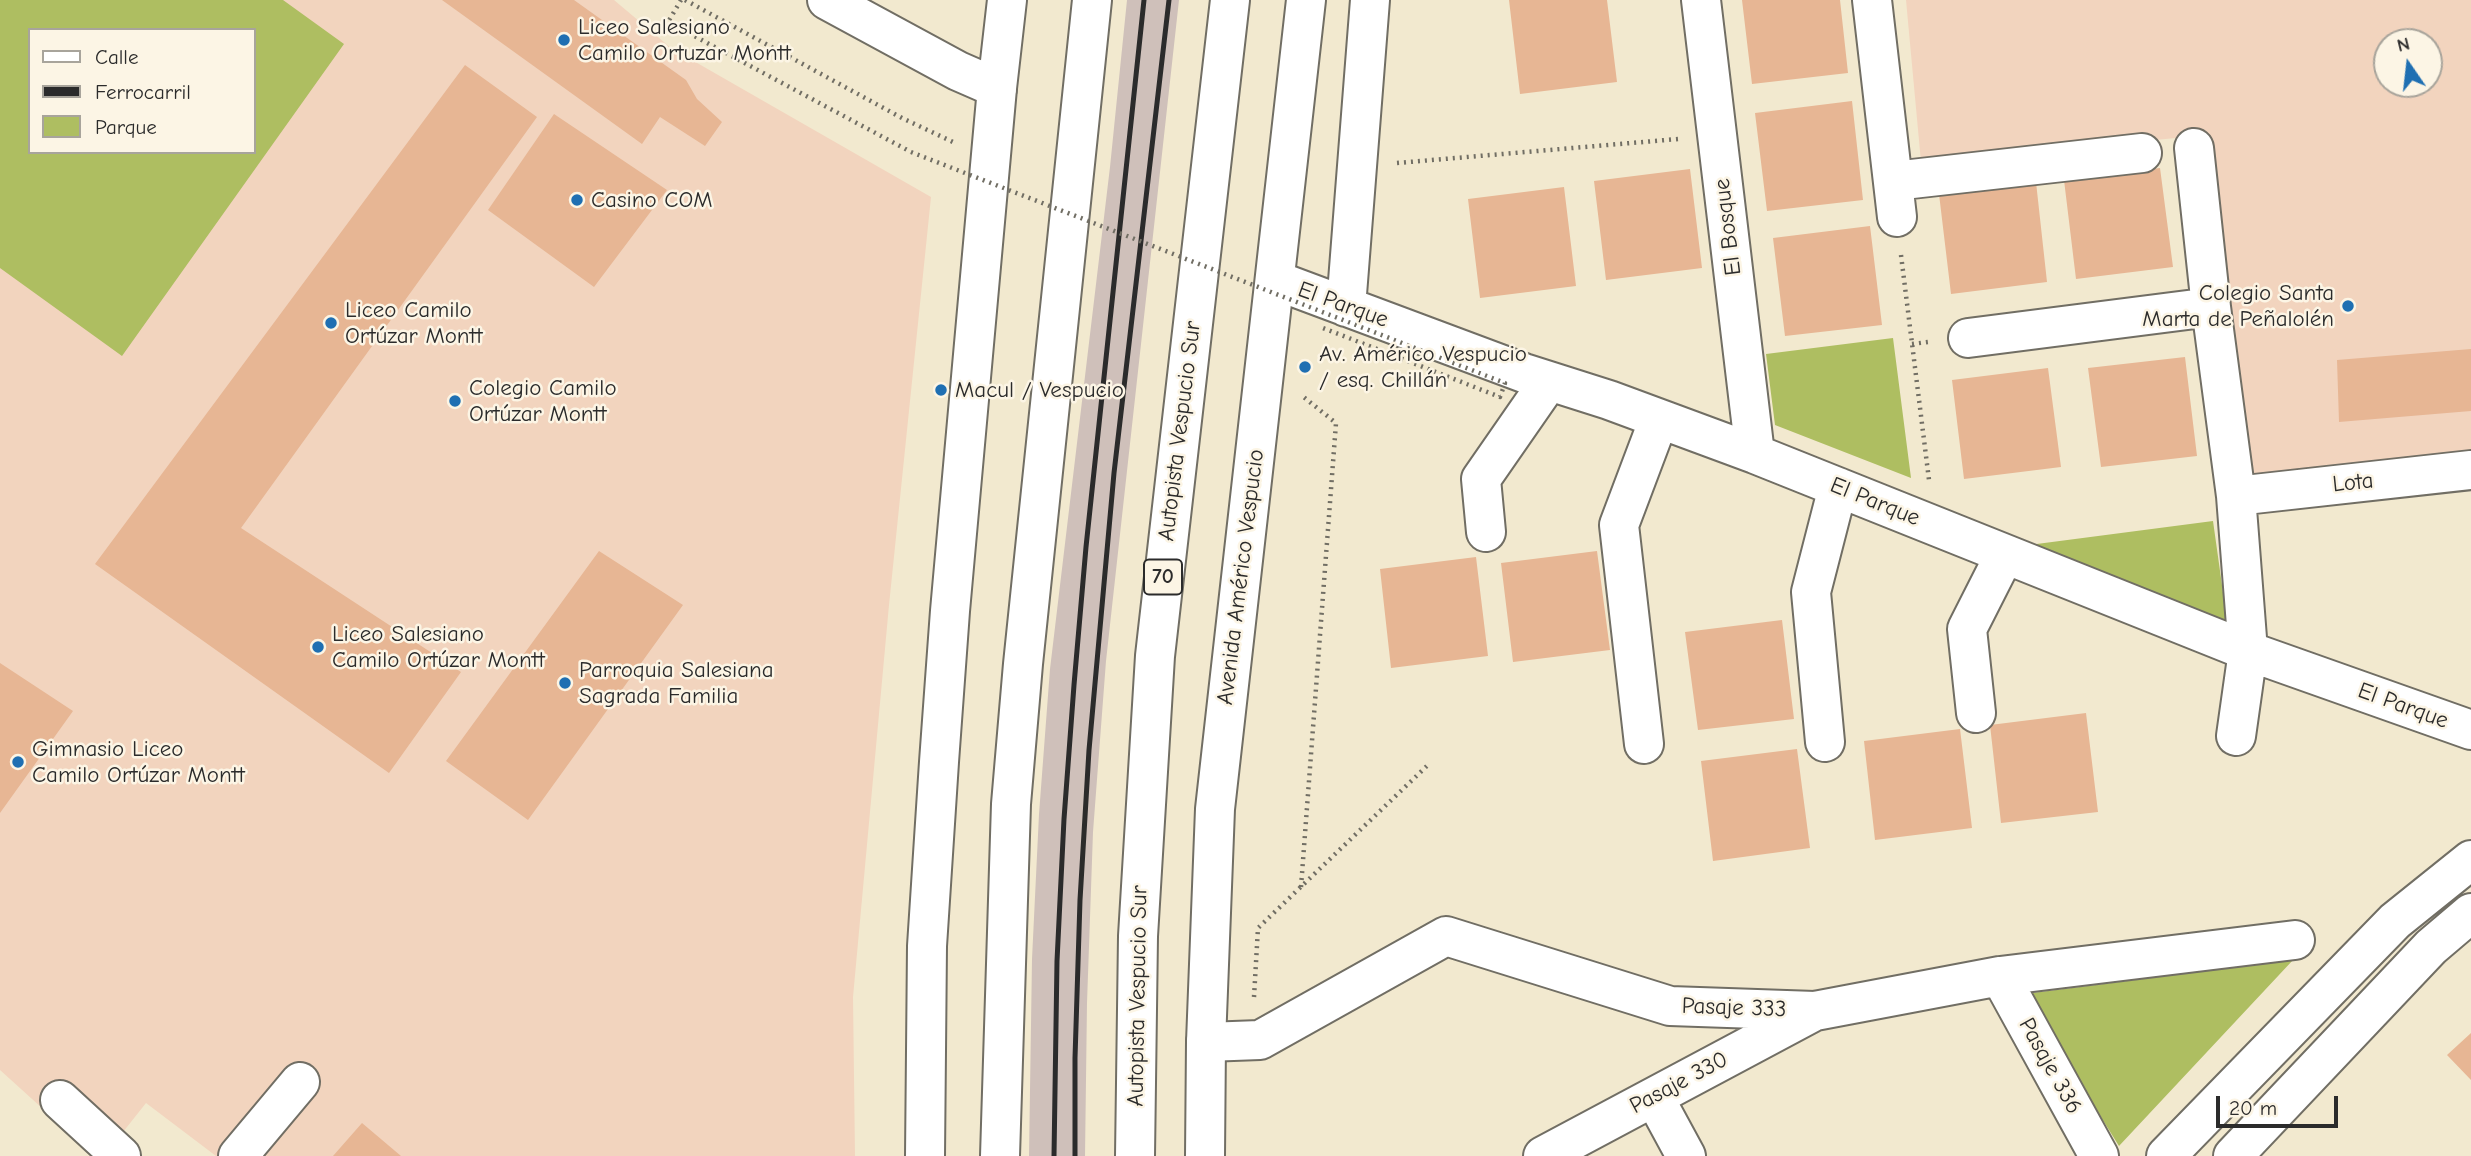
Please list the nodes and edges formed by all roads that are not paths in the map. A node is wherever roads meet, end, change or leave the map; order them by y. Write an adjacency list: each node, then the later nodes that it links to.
1 (827, 0): 9 (main road)
2 (1007, 0): 10 (main road)
3 (1092, 0): 43 (main road)
4 (1230, 0): 44 (main road, Autopista Vespucio Sur / 70)
5 (1306, 0): 13 (main road, Avenida Américo Vespucio)
6 (1370, 0): 15 (main road)
7 (1701, 0): 19 (main road, El Bosque)
8 (1872, 0): 12 (main road)
9 (885, 15): 10 (main road)
10 (997, 88): 42 (main road)
11 (2194, 148): 14 (main road)
12 (2142, 153)
13 (1275, 280): 15 (main road, El Parque); 36 (main road, Avenida Américo Vespucio)
14 (2211, 307): 16 (main road); 22 (main road)
15 (1334, 317): 17 (main road, El Parque)
16 (1968, 338)
17 (1549, 381): 18 (main road, El Parque); 23 (main road)
18 (1659, 419): 19 (main road, El Parque); 30 (main road)
19 (1755, 454): 21 (main road, El Parque)
20 (2471, 470): 22 (main road, Lota)
21 (1838, 487): 24 (main road, El Parque); 29 (main road)
22 (2235, 496): 25 (main road)
23 (1486, 532)
24 (2005, 554): 25 (main road, El Parque); 26 (main road)
25 (2248, 651): 27 (main road, El Parque); 28 (main road)
26 (1976, 713)
27 (2471, 730)
28 (2236, 736)
29 (1825, 742)
30 (1644, 744)
31 (2471, 860): 49 (main road)
32 (2471, 914): 50 (main road)
33 (2295, 940): 34 (main road, Pasaje 333)
34 (2000, 976): 35 (main road, Pasaje 333); 48 (main road, Pasaje 336)
35 (1815, 1011): 36 (main road, Pasaje 333); 38 (main road, Pasaje 330)
36 (1206, 1042): 45 (main road, Avenida Américo Vespucio)
37 (300, 1082): 41 (main road)
38 (1654, 1097): 46 (main road, Pasaje 330); 47 (main road)
39 (60, 1100): 40 (main road)
40 (121, 1156)
41 (238, 1156)
42 (925, 1156)
43 (1000, 1156)
44 (1135, 1156)
45 (1205, 1156)
46 (1544, 1156)
47 (1686, 1156)
48 (2099, 1156)
49 (2166, 1156)
50 (2233, 1156)

